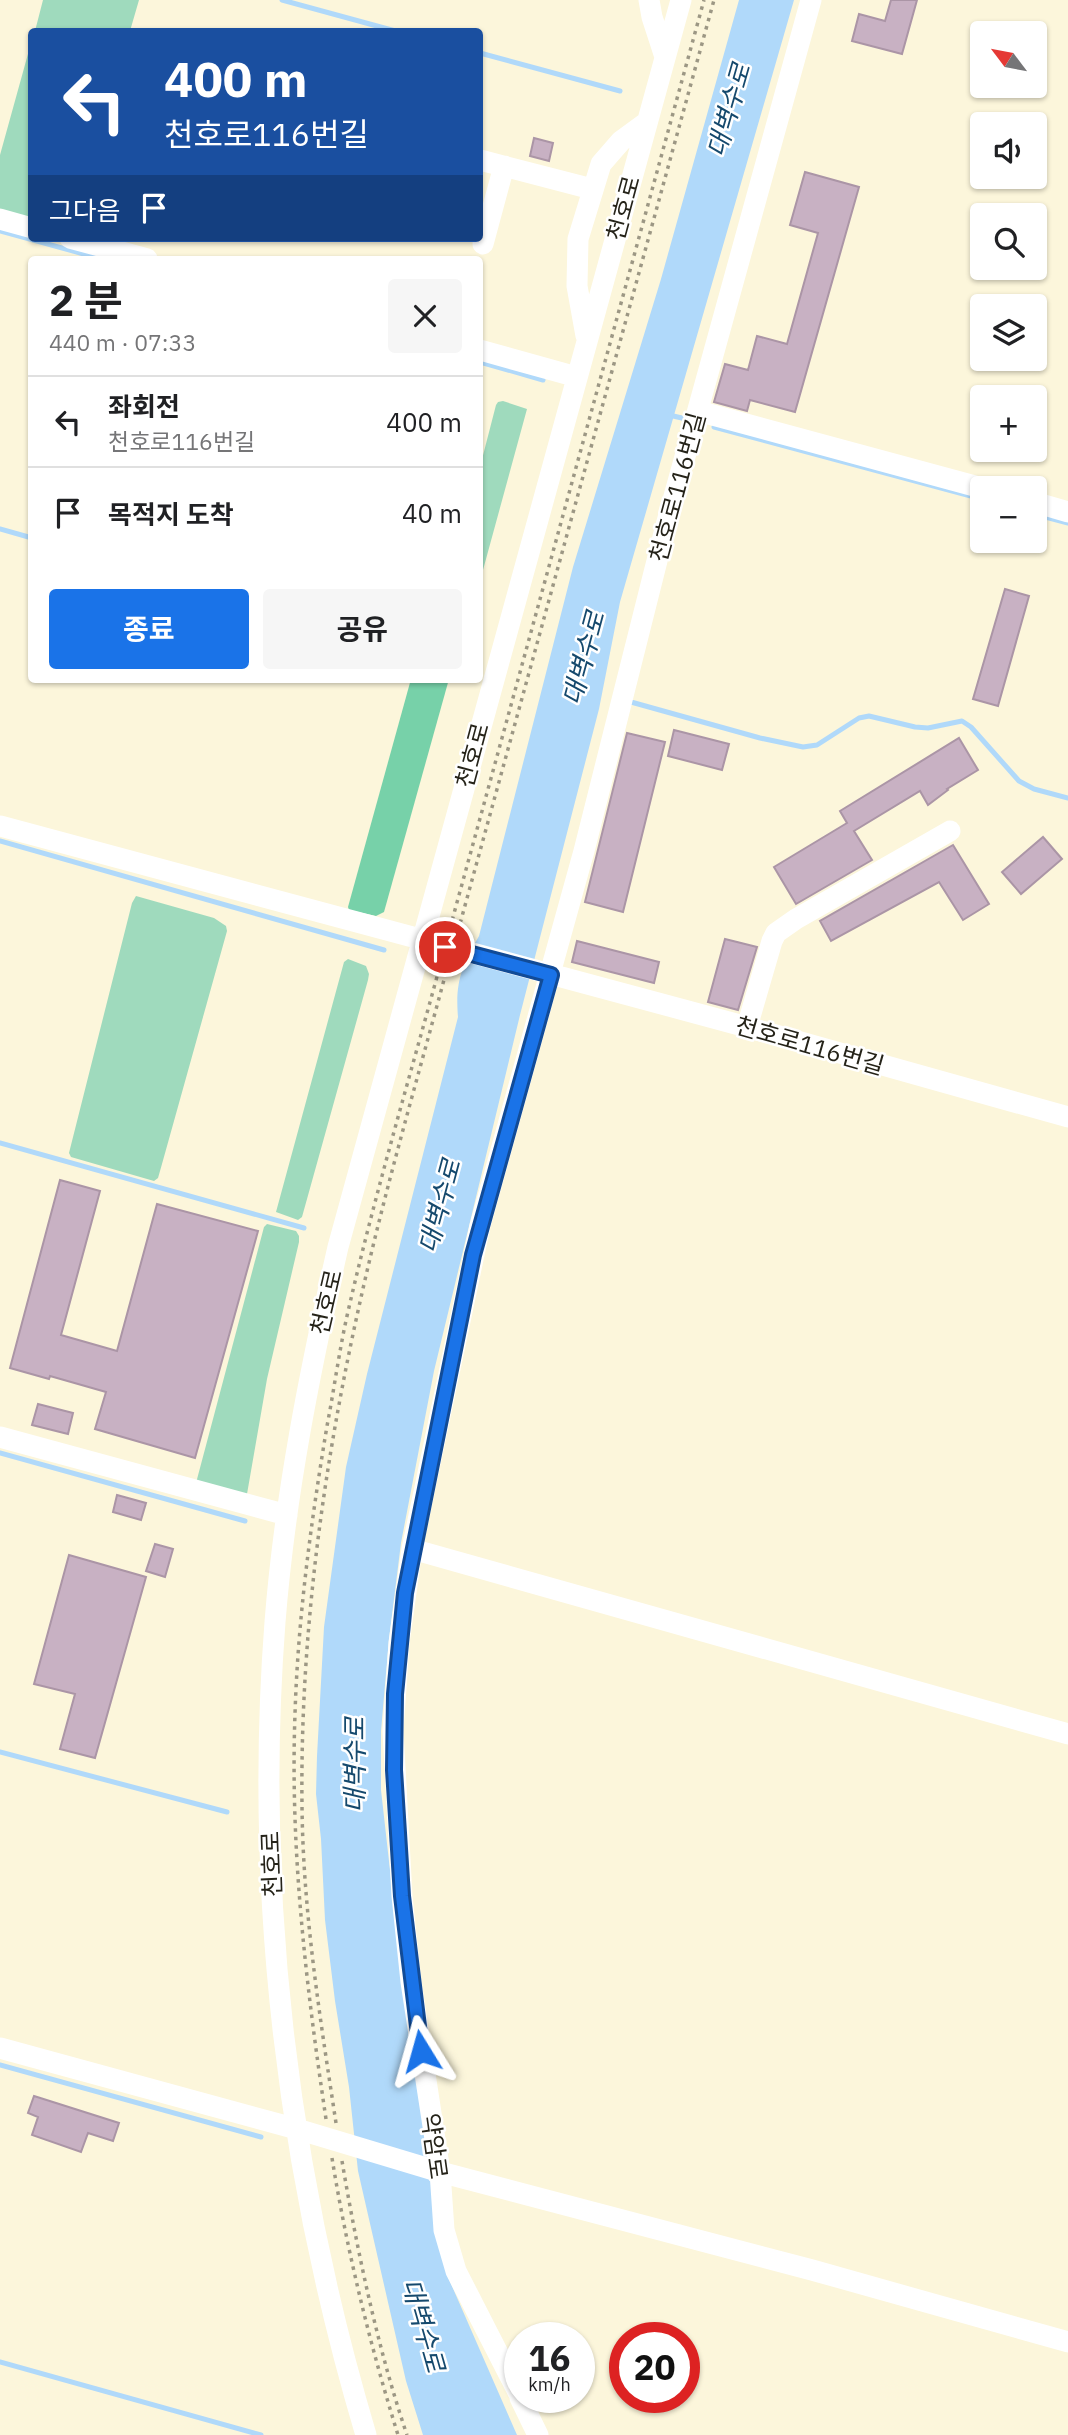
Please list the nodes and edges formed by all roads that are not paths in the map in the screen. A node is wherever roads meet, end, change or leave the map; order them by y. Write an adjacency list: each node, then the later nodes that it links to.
1 (649, 0): 4 (street)
2 (681, 0): 4 (street, 천호로)
3 (811, 0): 17 (street, 천호로116번길)
4 (665, 57): 5 (street, 천호로)
5 (647, 122): 8 (street); 14 (street, 천호로)
6 (483, 161): 7 (street)
7 (504, 166): 8 (street); 12 (street)
8 (592, 189): 14 (street)
9 (0, 219): 10 (street)
10 (28, 227)
11 (84, 242): 13 (street)
12 (483, 243)
13 (136, 256)
14 (587, 340): 16 (street, 천호로)
15 (483, 350): 16 (street)
16 (577, 377): 23 (street, 천호로)
17 (698, 411): 18 (street); 24 (street, 천호로116번길)
18 (970, 485)
19 (1047, 506): 20 (street)
20 (1068, 512)
21 (0, 826): 23 (street, 천호로116번길)
22 (950, 831): 25 (street)
23 (421, 941): 24 (street, 천호로116번길); 28 (street, 천호로)
24 (548, 975): 25 (street, 천호로116번길); 29 (street, 약암로)
25 (747, 1027): 26 (street, 천호로116번길)
26 (1068, 1117)
27 (0, 1437): 28 (street)
28 (287, 1515): 32 (street, 천호로)
29 (412, 1549): 30 (street); 33 (street, 약암로)
30 (1068, 1734)
31 (0, 2048): 32 (street)
32 (297, 2129): 33 (street); 37 (street, 천호로)
33 (437, 2171): 34 (street); 35 (street, 약암로)
34 (1068, 2342)
35 (504, 2365)
36 (528, 2413): 38 (street, 약암로)
37 (366, 2435)
38 (538, 2435)

